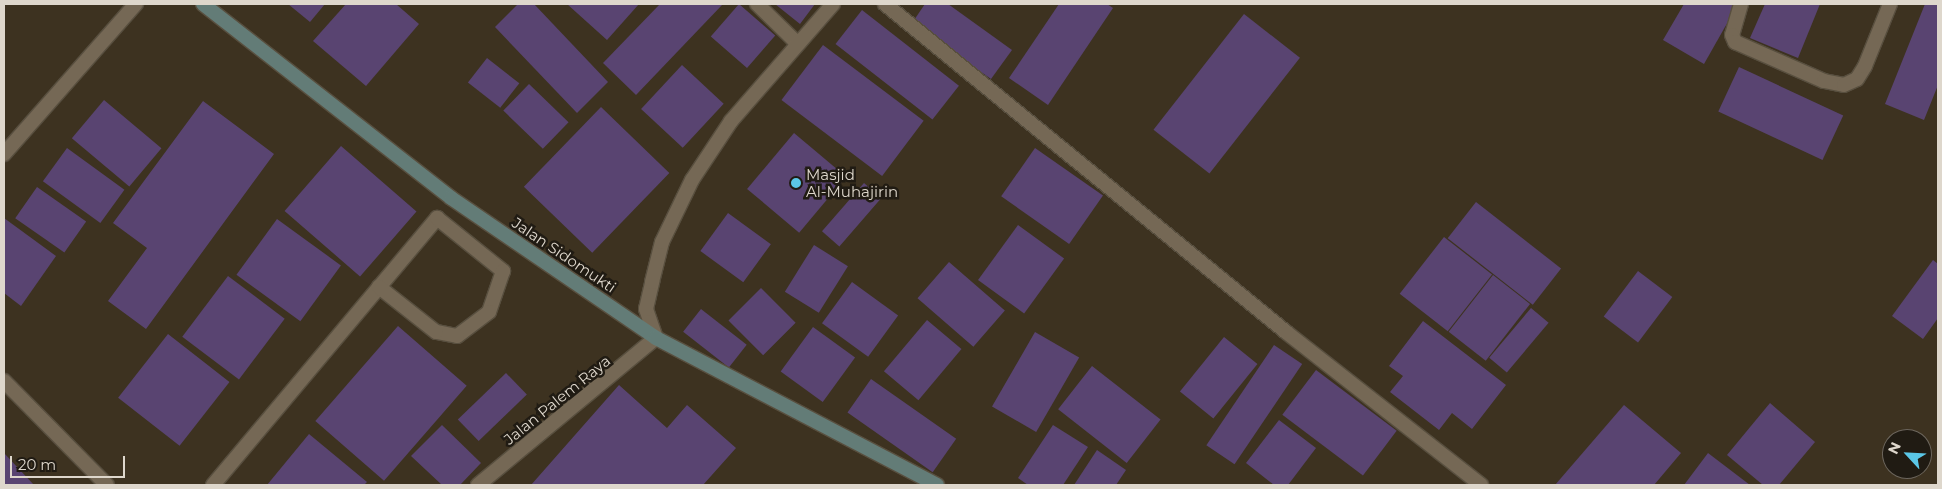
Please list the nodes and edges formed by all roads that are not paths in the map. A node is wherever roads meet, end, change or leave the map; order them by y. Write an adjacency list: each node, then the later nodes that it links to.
1 (136, 4): 9 (street)
2 (203, 4): 11 (main road, Jalan Sidomukti)
3 (757, 4): 8 (street)
4 (833, 4): 8 (street)
5 (885, 4): 17 (street)
6 (1741, 4): 7 (street)
7 (1890, 4)
8 (798, 44): 11 (street)
9 (4, 154)
10 (379, 287): 10 (street); 14 (street)
11 (656, 338): 15 (street, Jalan Palem Raya); 16 (main road, Jalan Sidomukti)
12 (4, 381): 13 (street)
13 (107, 485)
14 (213, 485)
15 (478, 485)
16 (936, 485)
17 (1481, 485)

